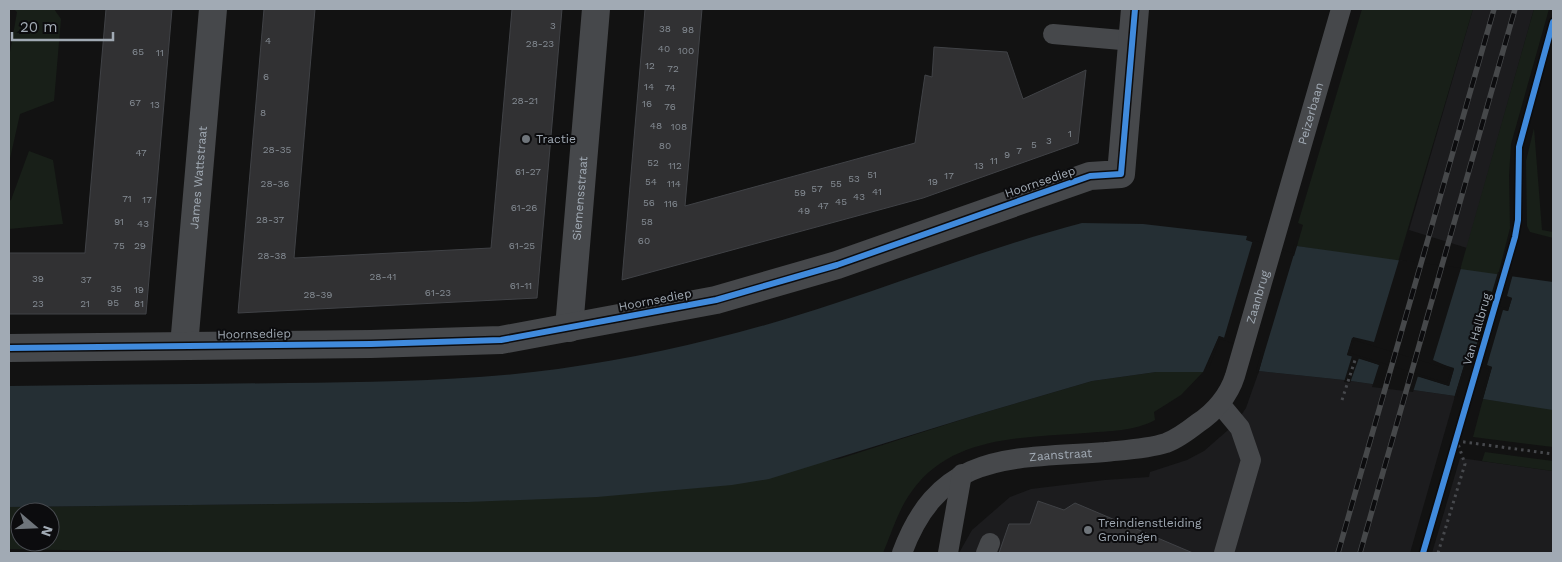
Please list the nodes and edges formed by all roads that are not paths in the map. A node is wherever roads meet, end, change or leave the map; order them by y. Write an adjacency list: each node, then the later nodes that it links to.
1 (213, 9): 9 (street, James Wattstraat)
2 (596, 9): 8 (street, Siemensstraat)
3 (1135, 9): 6 (street, Hoornsediep)
4 (1342, 9): 7 (lane, Peizerbaan)
5 (1053, 34): 6 (lane)
6 (1133, 41): 8 (street, Hoornsediep)
7 (1281, 218): 11 (lane, Zaanbrug)
8 (570, 328): 9 (street, Hoornsediep)
9 (184, 346): 10 (street, Hoornsediep)
10 (9, 348)
11 (1235, 376): 12 (lane, Zaanstraat)
12 (1220, 404): 13 (lane, Zaanstraat); 16 (lane)
13 (962, 474): 14 (lane, Zaanstraat); 15 (lane)
14 (902, 553)
15 (948, 553)
16 (1224, 553)

